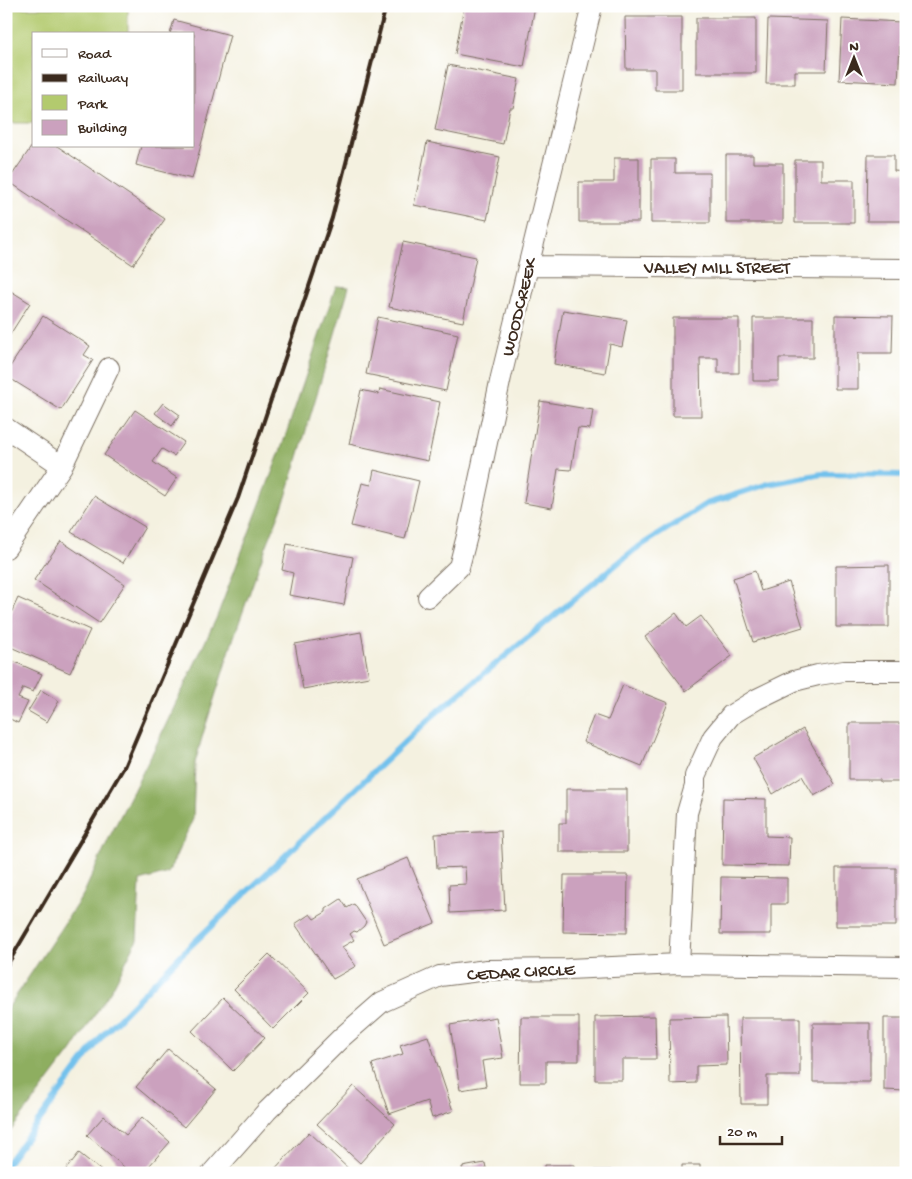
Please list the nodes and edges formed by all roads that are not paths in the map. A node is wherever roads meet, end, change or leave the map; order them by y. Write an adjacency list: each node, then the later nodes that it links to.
1 (592, 6): 2 (street, WOODCREEK)
2 (528, 266): 3 (street, VALLEY MILL STREET); 8 (street, WOODCREEK)
3 (906, 269)
4 (109, 368): 6 (street)
5 (6, 428): 6 (street)
6 (62, 466): 7 (street)
7 (6, 548)
8 (428, 597)
9 (906, 672): 10 (street)
10 (679, 964): 11 (street, CEDAR CIRCLE); 12 (street, CEDAR CIRCLE)
11 (906, 968)
12 (212, 1173)

